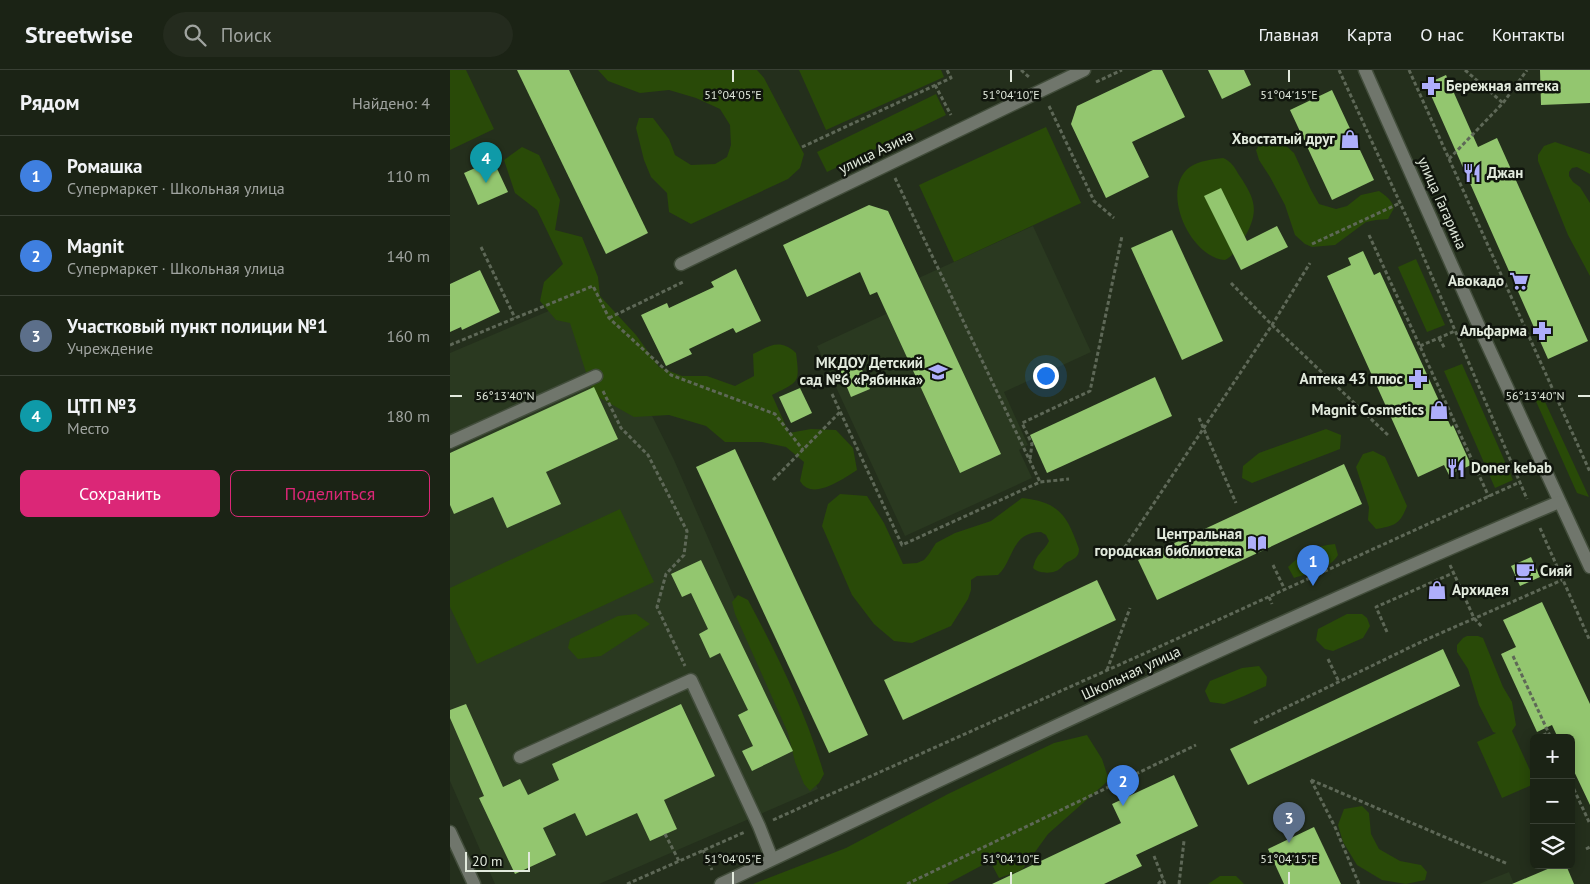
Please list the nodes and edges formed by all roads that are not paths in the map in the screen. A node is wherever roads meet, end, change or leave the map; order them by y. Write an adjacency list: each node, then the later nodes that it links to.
1 (1084, 70): 3 (street, улица Азина)
2 (1365, 70): 6 (street, улица Гагарина)
3 (681, 264)
4 (596, 376): 5 (street)
5 (450, 442)
6 (1559, 502): 7 (street, улица Гагарина); 10 (street, Школьная улица)
7 (1590, 567)
8 (520, 757): 10 (street)
9 (450, 832): 12 (street)
10 (772, 860): 11 (street, Школьная улица)
11 (718, 880)
12 (474, 884)

